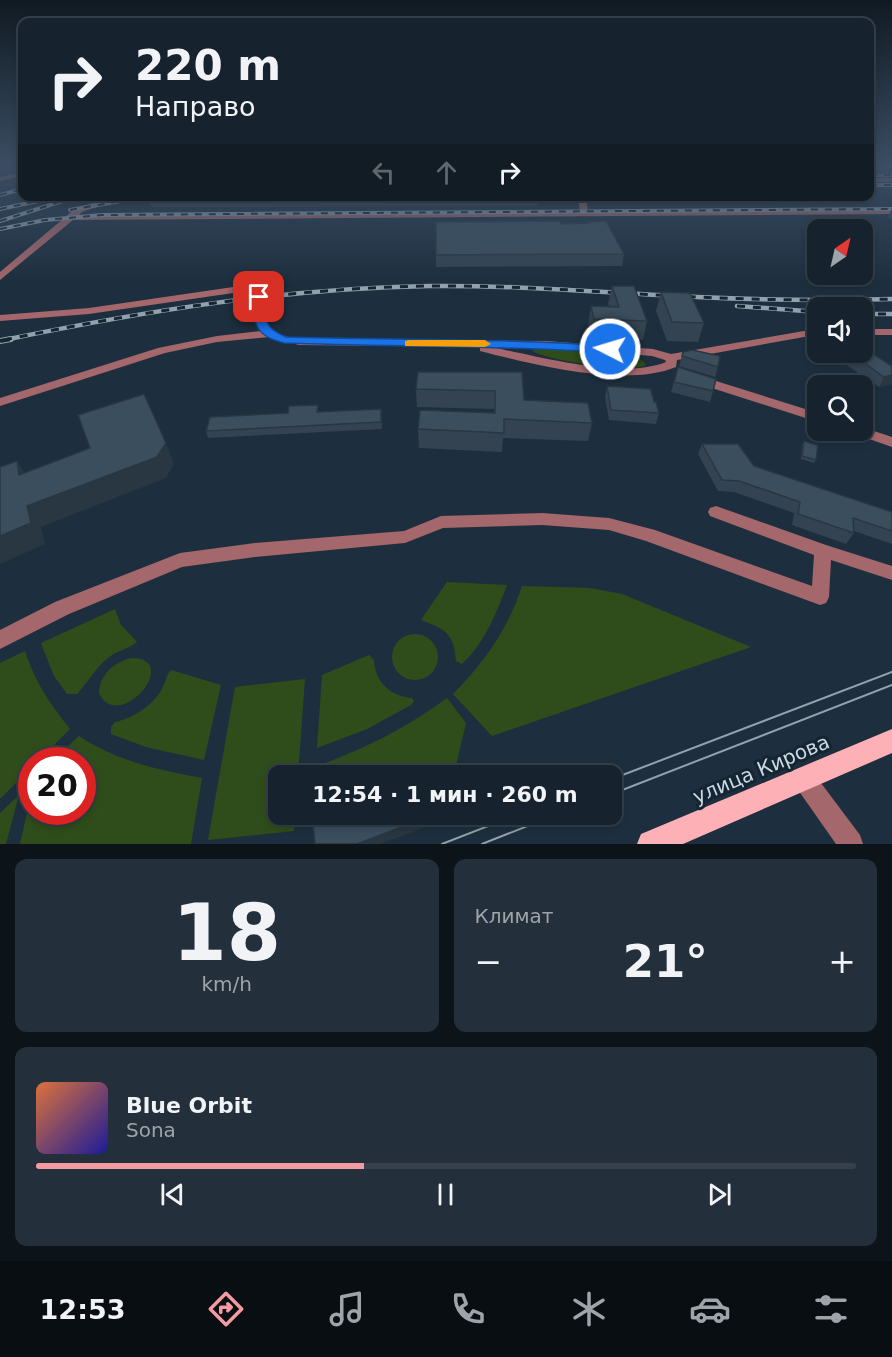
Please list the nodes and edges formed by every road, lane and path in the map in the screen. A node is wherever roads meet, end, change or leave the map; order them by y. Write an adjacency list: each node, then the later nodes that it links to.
1 (97, 204): 5 (lane)
2 (583, 204): 4 (lane)
3 (892, 212): 4 (lane)
4 (584, 213): 5 (lane)
5 (71, 218): 6 (lane)
6 (0, 277)
7 (0, 318): 9 (lane)
8 (892, 332): 10 (lane)
9 (269, 333): 14 (lane); 18 (lane)
10 (873, 333)
11 (807, 334): 17 (lane)
12 (574, 340): 15 (lane)
13 (522, 343): 14 (lane); 15 (lane); 16 (lane)
14 (431, 344): 16 (lane)
15 (546, 344): 17 (lane)
16 (519, 356): 17 (lane)
17 (669, 363): 19 (lane)
18 (0, 402)
19 (807, 414)
20 (873, 435): 21 (lane)
21 (892, 442)
22 (716, 512): 23 (lane)
23 (823, 551): 24 (lane); 25 (lane)
24 (892, 573)
25 (0, 640)
26 (892, 741): 27 (main road, улица Кирова)
27 (804, 779): 28 (main road, улица Кирова); 29 (lane)
28 (651, 844)
29 (850, 844)

